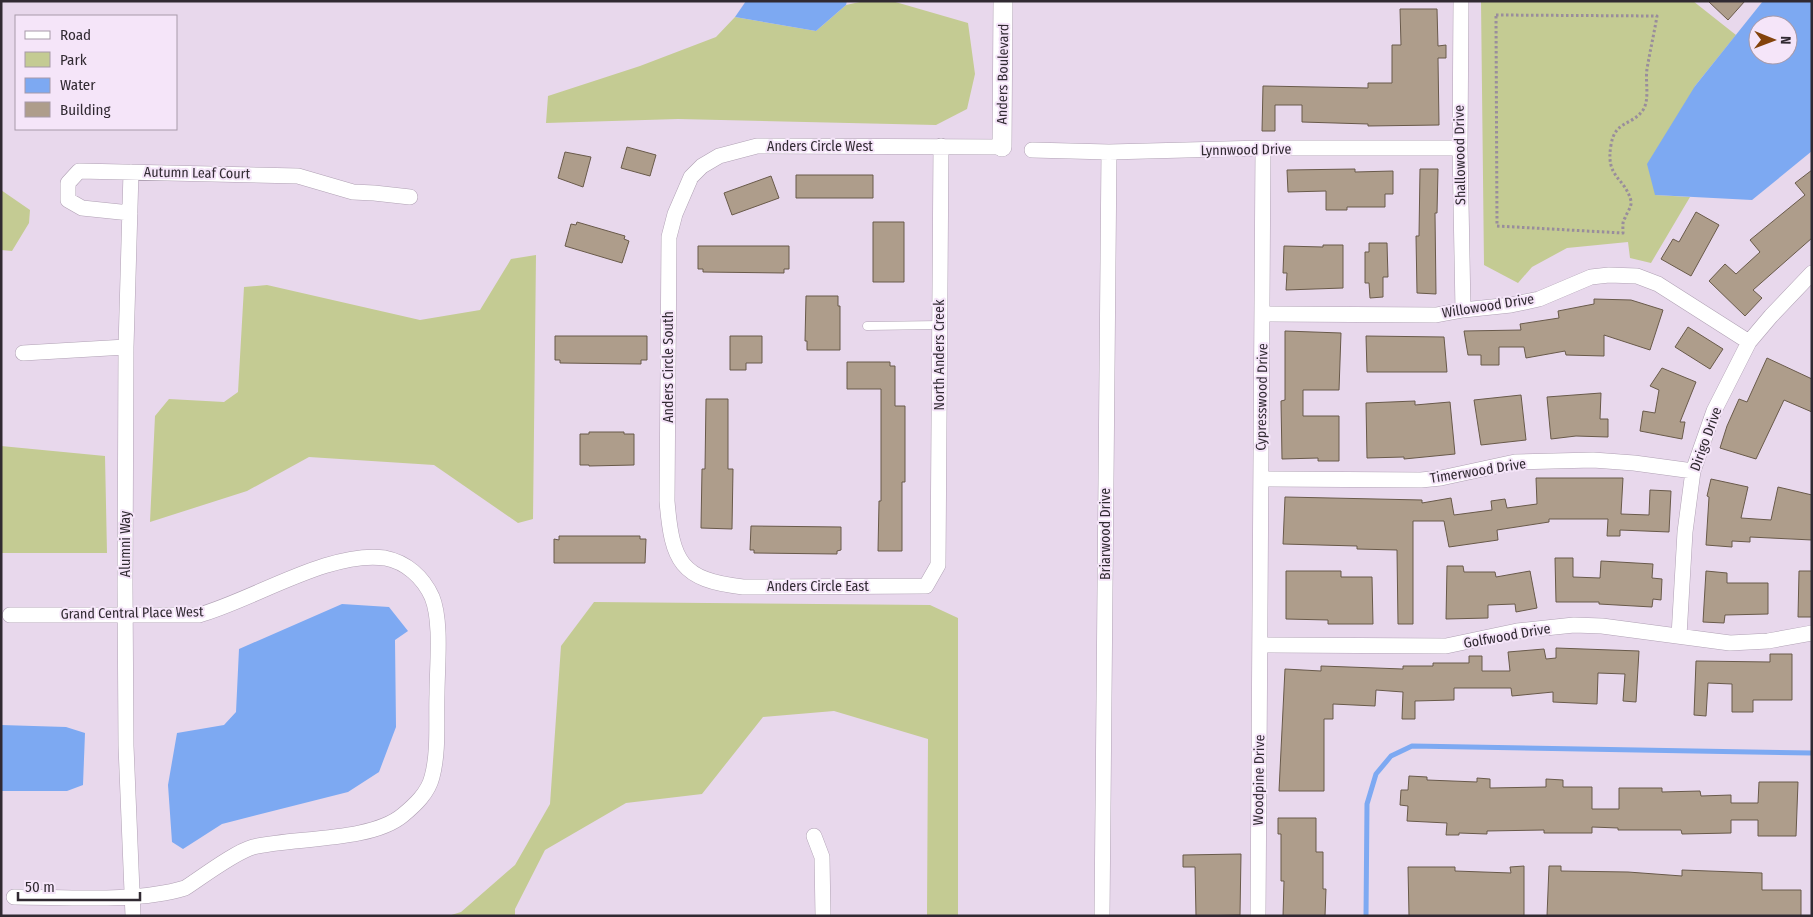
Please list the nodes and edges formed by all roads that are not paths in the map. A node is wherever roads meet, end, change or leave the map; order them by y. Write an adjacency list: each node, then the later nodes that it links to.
1 (1003, 1): 4 (street, Anders Boulevard)
2 (1460, 1): 6 (street, Shallowood Drive)
3 (941, 146): 4 (street, Anders Circle West); 9 (street, Anders Circle West); 16 (street, North Anders Creek)
4 (1002, 147)
5 (1263, 148): 6 (street, Lynnwood Drive); 8 (street, Lynnwood Drive); 15 (street, Cypresswood Drive)
6 (1460, 148): 14 (street, Shallowood Drive)
7 (1032, 150): 8 (street, Lynnwood Drive)
8 (1109, 152): 35 (street, Briarwood Drive)
9 (702, 166): 24 (street, Anders Circle South)
10 (131, 172): 11 (street, Autumn Leaf Court); 12 (street, Alumni Way); 12 (street, Autumn Leaf Court)
11 (410, 197)
12 (130, 213): 19 (street, Alumni Way)
13 (1812, 273): 18 (street, Dirigo Drive)
14 (1463, 310): 15 (street, Willowood Drive); 18 (street, Willowood Drive)
15 (1263, 314): 22 (street, Cypresswood Drive)
16 (940, 325): 17 (lane); 23 (street, North Anders Creek)
17 (867, 326)
18 (1749, 342): 21 (street, Dirigo Drive)
19 (126, 347): 20 (street); 25 (street, Alumni Way)
20 (23, 353)
21 (1693, 471): 22 (street, Timerwood Drive); 28 (street, Dirigo Drive)
22 (1262, 479): 29 (street, Cypresswood Drive)
23 (938, 565): 24 (street, Anders Circle East)
24 (691, 570)
25 (126, 614): 26 (street, Grand Central Place West); 32 (street, Alumni Way); 32 (street, Grand Central Place West)
26 (10, 615)
27 (1812, 633): 28 (street, Golfwood Drive)
28 (1679, 636): 29 (street, Golfwood Drive)
29 (1261, 645): 36 (street, Woodpine Drive)
30 (814, 836): 34 (street)
31 (14, 897): 32 (street)
32 (133, 897): 33 (street, Alumni Way)
33 (133, 916)
34 (823, 916)
35 (1102, 916)
36 (1258, 916)

